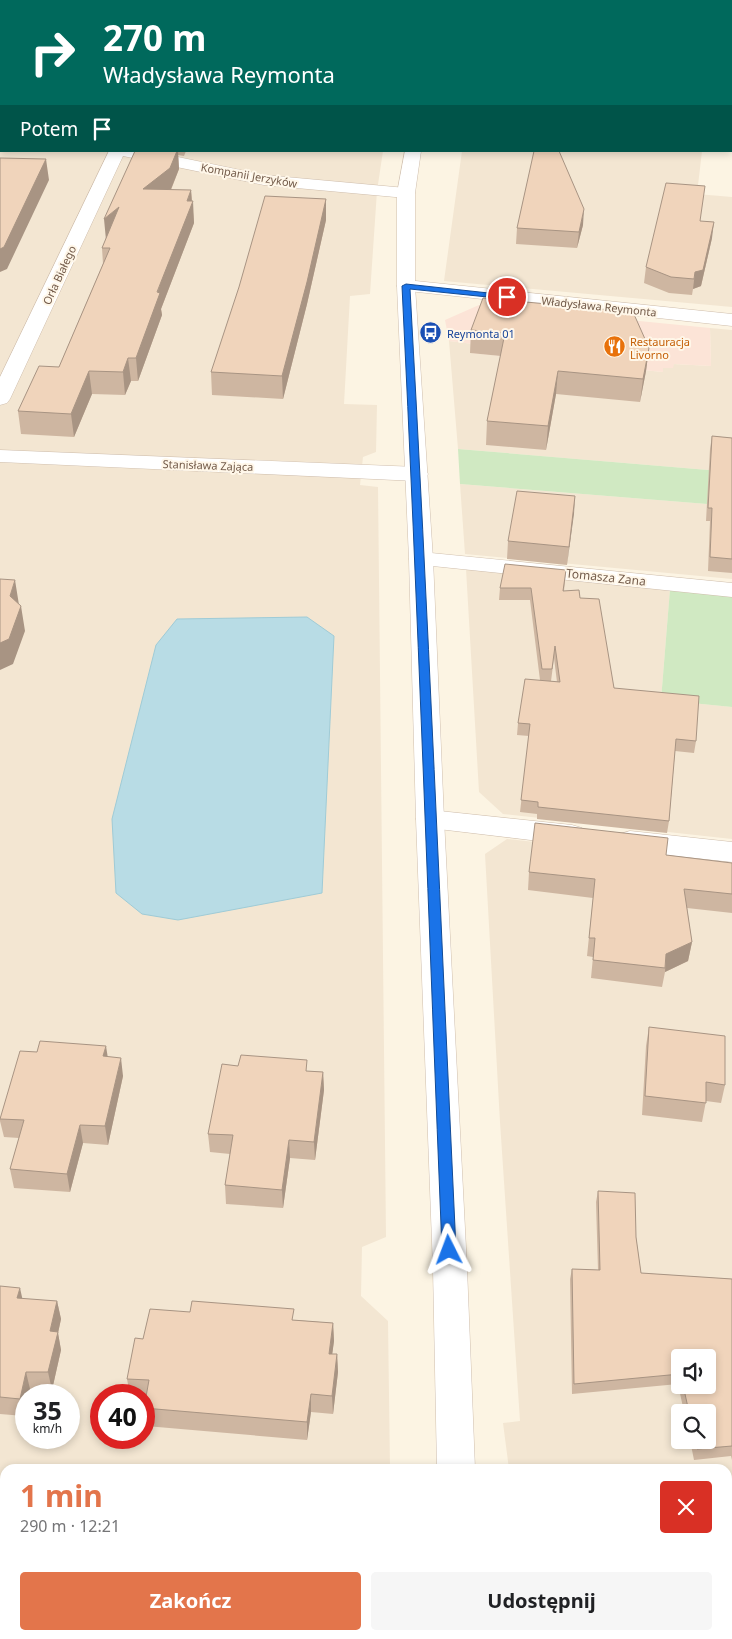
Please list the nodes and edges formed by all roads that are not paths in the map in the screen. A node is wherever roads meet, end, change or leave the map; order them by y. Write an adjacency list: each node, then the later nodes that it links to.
1 (117, 152): 7 (street, Orła Białego)
2 (128, 152): 4 (street, Kompanii Jerzyków)
3 (413, 152): 4 (street)
4 (406, 193): 5 (street)
5 (406, 286): 6 (street, Władysława Reymonta); 9 (street)
6 (732, 320)
7 (0, 399)
8 (0, 456): 9 (street, Stanisława Zająca)
9 (416, 474): 10 (street)
10 (421, 559): 11 (street, Tomasza Zana); 12 (street)
11 (732, 590)
12 (430, 819): 13 (street); 14 (street)
13 (732, 852)
14 (456, 1464)

